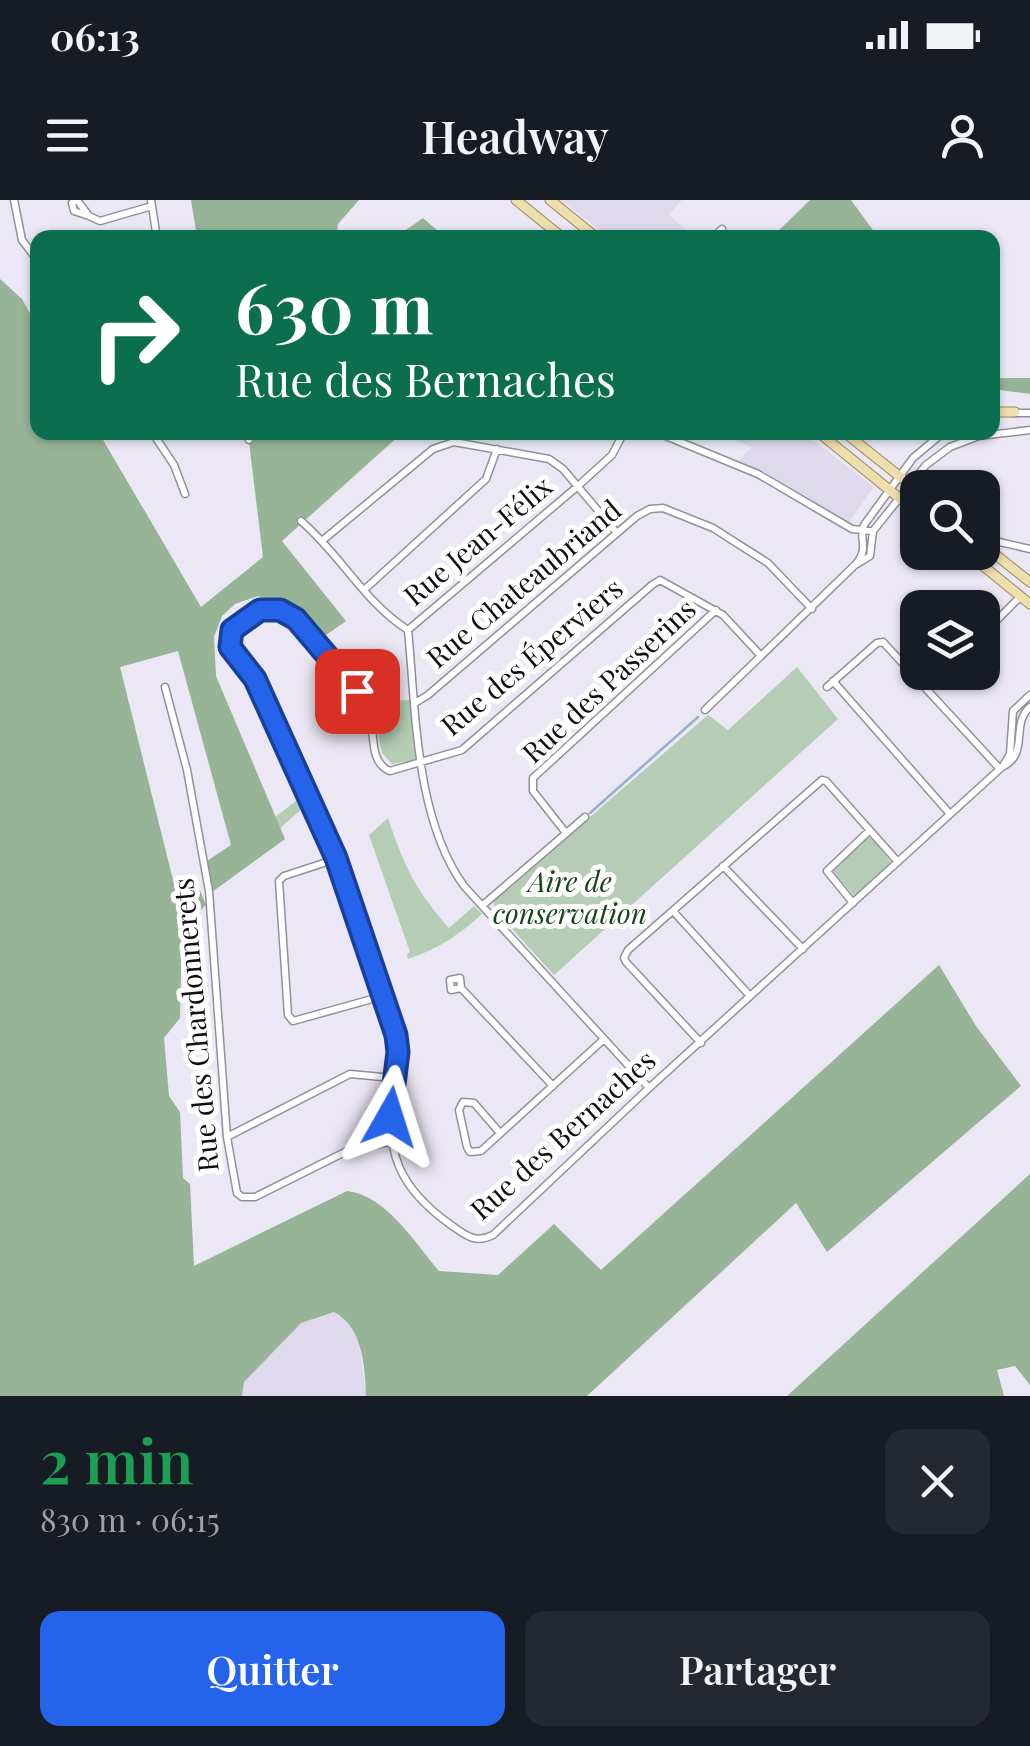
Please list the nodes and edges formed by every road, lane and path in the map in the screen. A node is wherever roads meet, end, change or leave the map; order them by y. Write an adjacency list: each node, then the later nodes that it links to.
1 (14, 200): 9 (street)
2 (516, 200): 7 (main road)
3 (550, 200): 8 (main road)
4 (151, 203): 5 (street); 6 (street)
5 (89, 216)
6 (156, 230)
7 (553, 230)
8 (588, 230)
9 (30, 249)
10 (1015, 412): 11 (main road); 12 (street)
11 (1000, 413)
12 (1030, 413)
13 (1030, 430): 14 (street)
14 (1000, 434)
15 (157, 440): 27 (street)
16 (620, 440): 25 (street, Rue Jean-Félix)
17 (675, 440): 32 (street)
18 (828, 440): 26 (main road)
19 (854, 440): 24 (main road)
20 (934, 440): 24 (street)
21 (968, 440): 23 (street)
22 (497, 449): 25 (street); 34 (street); 43 (street)
23 (923, 470)
24 (899, 477): 26 (street)
25 (578, 486): 33 (street); 48 (street, Rue Jean-Félix)
26 (890, 491): 28 (main road); 32 (street)
27 (185, 494)
28 (900, 498)
29 (900, 500): 31 (street)
30 (301, 521): 34 (street)
31 (873, 531): 32 (street); 40 (street)
32 (862, 532): 40 (street)
33 (617, 533): 45 (street, Rue Chateaubriand); 52 (street, Rue Chateaubriand)
34 (324, 540): 43 (street)
35 (1000, 543): 36 (street)
36 (1009, 544): 37 (street); 39 (street)
37 (1030, 549)
38 (1000, 557): 39 (main road)
39 (1005, 562): 42 (main road)
40 (856, 564): 45 (street)
41 (988, 570): 44 (main road)
42 (1030, 582)
43 (364, 590): 48 (street)
44 (1026, 600): 47 (street)
45 (812, 609): 49 (street)
46 (716, 610): 49 (street, Rue des Éperviers); 54 (street, Rue des Éperviers); 59 (street, Rue des Passerins)
47 (1000, 618)
48 (408, 630): 52 (street, Rue Jean-Félix)
49 (761, 656): 53 (street)
50 (165, 687): 76 (street, Rue des Chardonnerets)
51 (1028, 702): 55 (street)
52 (415, 703): 54 (street, Rue Jean-Félix)
53 (705, 710)
54 (423, 764): 60 (street, Rue des Bernaches); 64 (street, Rue Jean-Félix)
55 (1001, 768): 56 (street, Rue des Bernaches); 56 (street)
56 (950, 814): 61 (street, Rue des Bernaches)
57 (585, 817): 59 (street)
58 (870, 831): 61 (street); 62 (street); 63 (street)
59 (566, 833): 64 (street)
60 (336, 858): 68 (street, Rue des Bernaches); 68 (street)
61 (898, 862): 63 (street, Rue des Bernaches)
62 (724, 866): 65 (street); 66 (street)
63 (853, 902): 66 (street, Rue des Bernaches)
64 (483, 905): 70 (street, Rue Jean-Félix)
65 (673, 911): 69 (street); 71 (street)
66 (803, 949): 69 (street, Rue des Bernaches)
67 (461, 988): 73 (street)
68 (383, 996): 72 (street, Rue des Bernaches)
69 (750, 996): 71 (street, Rue des Bernaches)
70 (604, 1040): 73 (street); 74 (street, Rue Jean-Félix)
71 (700, 1043): 74 (street, Rue des Bernaches)
72 (393, 1078): 76 (street); 77 (street, Rue des Bernaches)
73 (552, 1086): 75 (street)
74 (649, 1088): 77 (street, Rue des Bernaches)
75 (500, 1132): 75 (street)
76 (227, 1137): 77 (street, Rue des Chardonnerets)
77 (392, 1141)

